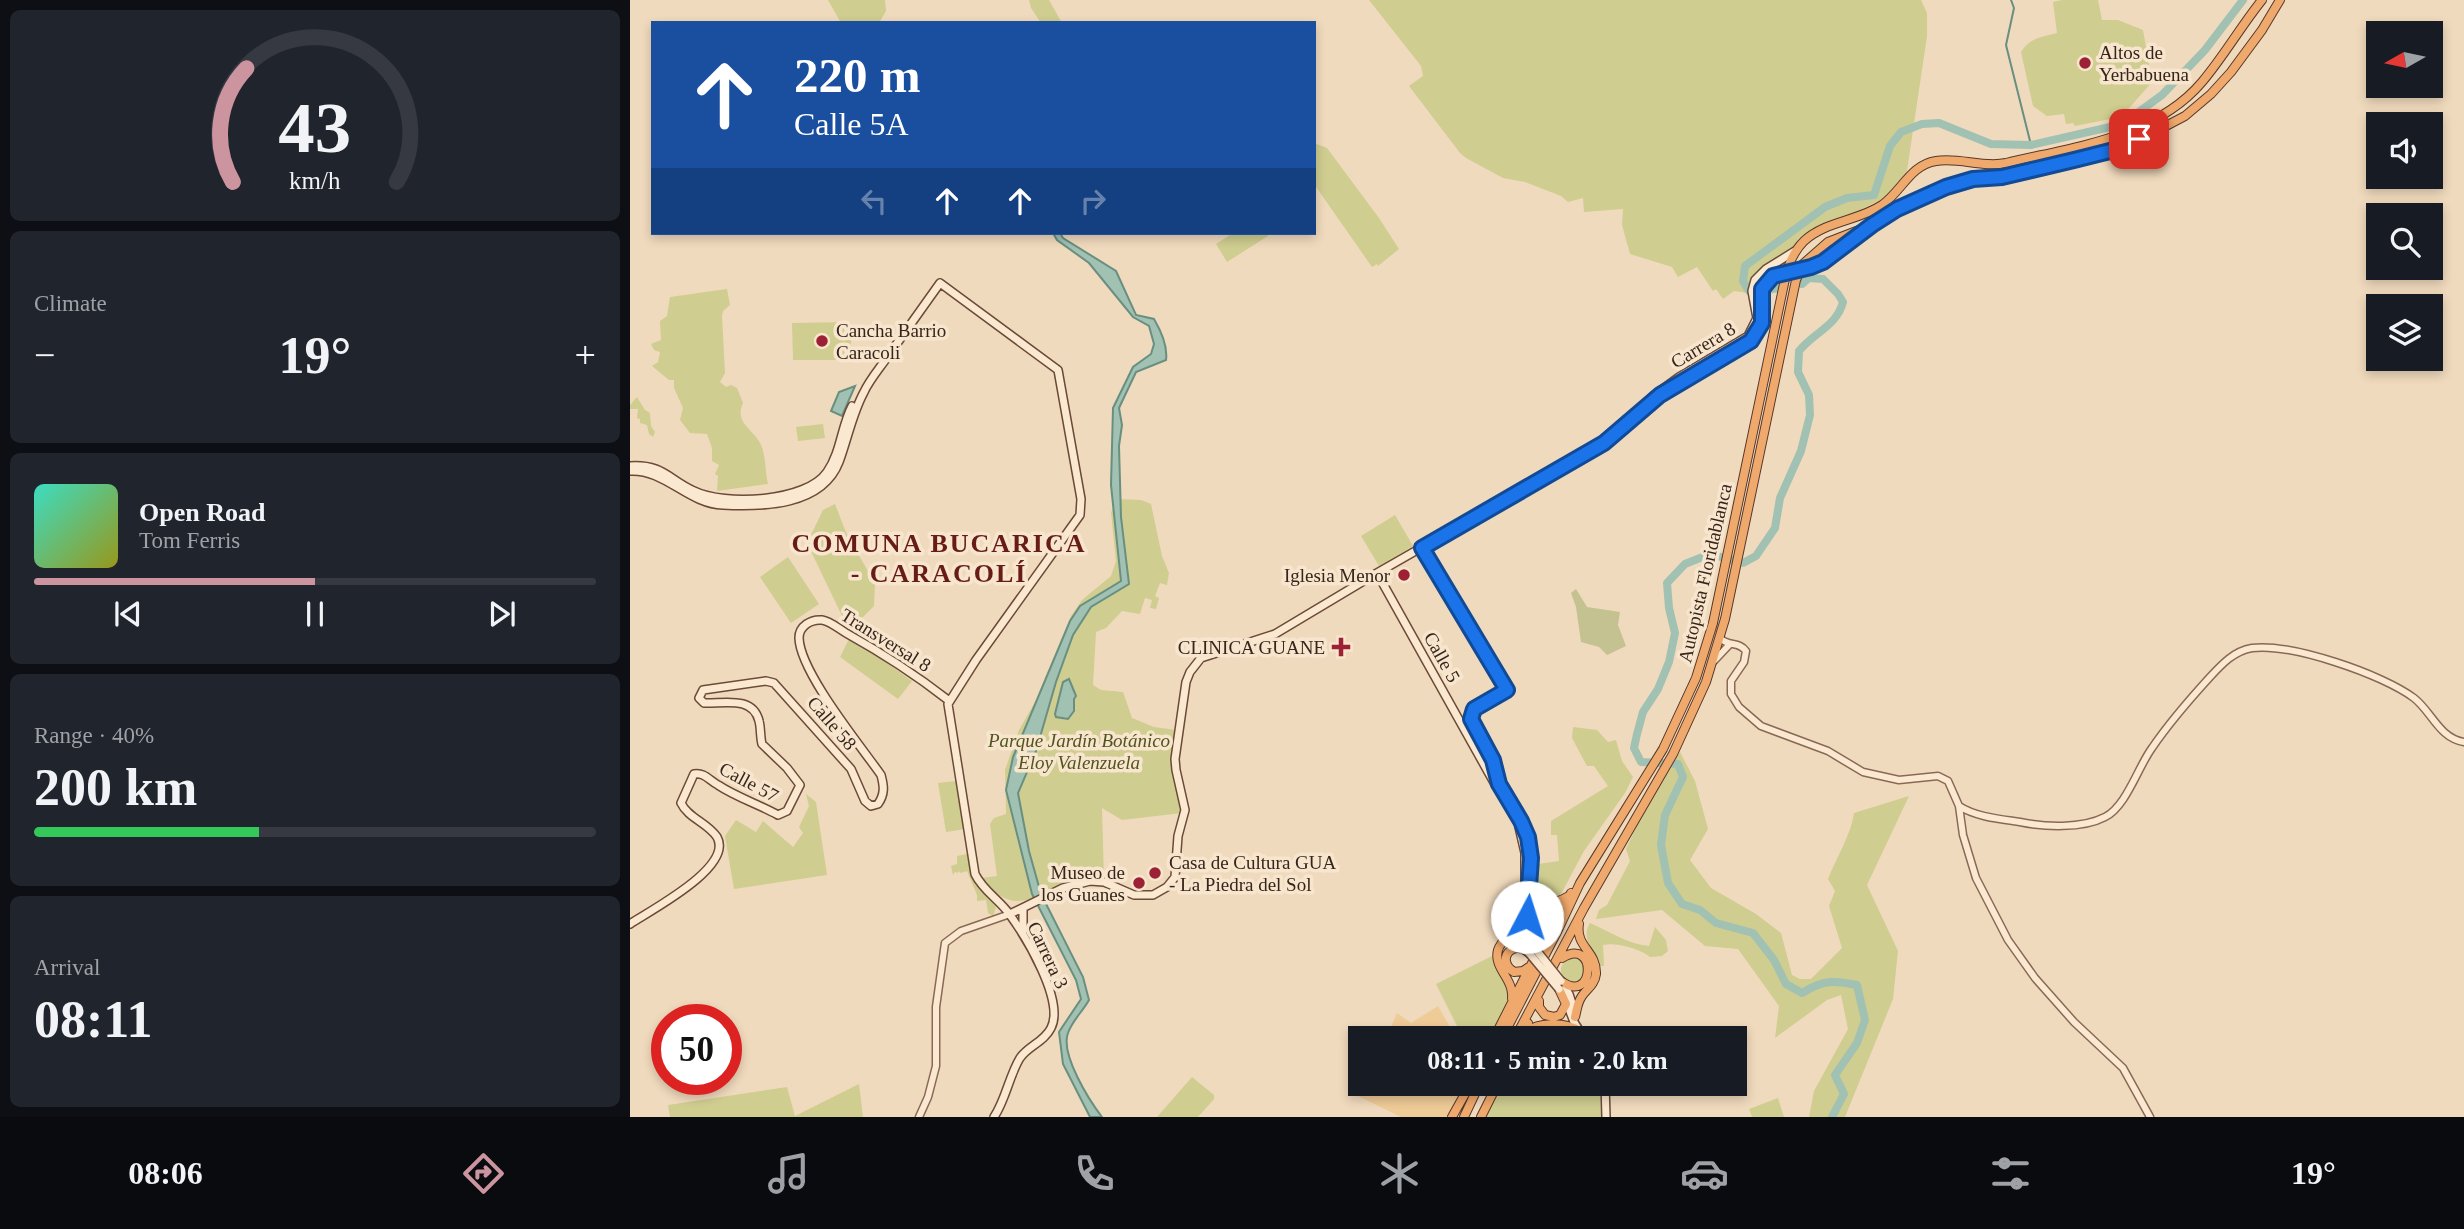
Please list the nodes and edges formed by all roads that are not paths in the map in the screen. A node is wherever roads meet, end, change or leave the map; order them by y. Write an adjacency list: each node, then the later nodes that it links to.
1 (2262, 0): 4 (highway)
2 (2280, 0): 3 (highway)
3 (1872, 225): 7 (main road, Carrera 8, bridge); 15 (highway, Autopista Floridablanca)
4 (1797, 250): 5 (main road); 6 (highway, Autopista Floridablanca)
5 (1764, 270): 6 (main road); 7 (main road, Carrera 8)
6 (1786, 275): 23 (highway, Autopista Floridablanca)
7 (1757, 306): 9 (main road, Carrera 8); 9 (main road, Carrera 8)
8 (865, 389): 10 (main road); 11 (main road); 18 (main road)
9 (1618, 431): 12 (main road, Carrera 8)
10 (630, 466)
11 (630, 471)
12 (1422, 548): 13 (main road, Carrera 8); 22 (main road, Calle 5)
13 (1377, 573): 27 (main road, Carrera 8); 29 (main road, Calle 5)
14 (804, 626): 18 (main road, Transversal 8); 21 (main road, Calle 58)
15 (1720, 638): 16 (street); 17 (highway, Autopista Floridablanca)
16 (1730, 644): 17 (street); 20 (street)
17 (1713, 663): 26 (highway, Autopista Floridablanca)
18 (948, 700): 25 (main road, Carrera 3)
19 (2464, 742): 20 (street)
20 (1959, 806): 62 (street)
21 (782, 814): 31 (main road, Calle 57)
22 (1530, 883): 24 (highway); 29 (main road, Calle 5)
23 (1580, 883): 24 (highway); 43 (highway, Autopista Floridablanca)
24 (1569, 895): 33 (highway)
25 (999, 900): 27 (main road); 28 (main road, Carrera 3); 30 (street)
26 (1587, 904): 32 (highway); 44 (highway, Autopista Floridablanca)
27 (1022, 908): 28 (main road); 34 (main road)
28 (1011, 914): 30 (street); 34 (main road, Carrera 3)
29 (1524, 918): 33 (highway); 35 (main road, Calle 5); 40 (highway)
30 (999, 919): 55 (street)
31 (630, 924)
32 (1579, 924): 36 (highway); 41 (highway)
33 (1551, 928): 37 (highway)
34 (1023, 934): 56 (main road, Carrera 3)
35 (1531, 950): 37 (highway); 38 (main road, bridge)
36 (1562, 958): 38 (highway); 39 (highway)
37 (1531, 965): 40 (highway)
38 (1560, 985): 39 (highway); 41 (main road); 49 (main road)
39 (1539, 1001): 45 (highway)
40 (1511, 1003): 42 (highway)
41 (1575, 1017): 48 (main road)
42 (1501, 1026)
43 (1505, 1026)
44 (1525, 1026)
45 (1525, 1026)
46 (1536, 1026): 47 (highway)
47 (1568, 1026)
48 (1578, 1026)
49 (1578, 1026)
50 (1465, 1096): 57 (highway)
51 (1474, 1096): 58 (highway)
52 (1486, 1096): 59 (highway)
53 (1492, 1096): 60 (highway)
54 (1605, 1096): 61 (main road)
55 (919, 1117)
56 (994, 1117)
57 (1453, 1117)
58 (1464, 1117)
59 (1475, 1117)
60 (1481, 1117)
61 (1606, 1117)
62 (2150, 1117)

